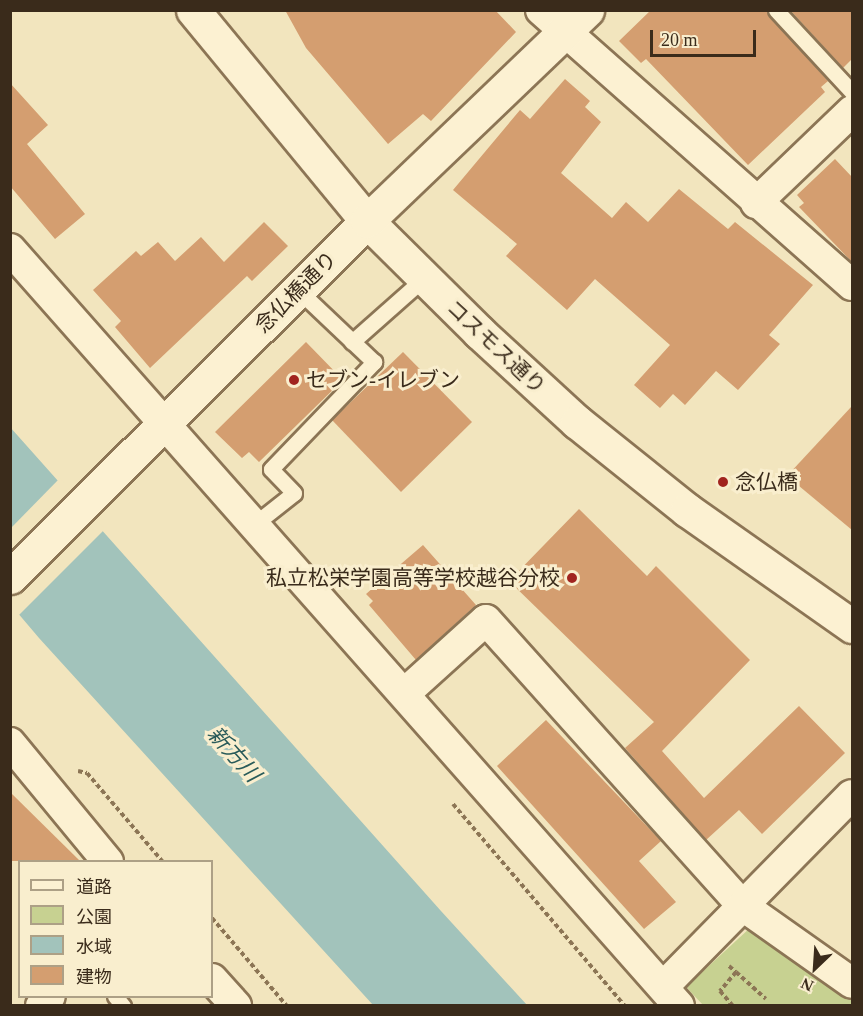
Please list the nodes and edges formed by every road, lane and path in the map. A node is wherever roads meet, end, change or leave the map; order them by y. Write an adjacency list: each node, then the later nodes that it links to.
1 (193, 10): 8 (street, コスモス通り)
2 (541, 10): 4 (street)
3 (776, 10): 5 (lane)
4 (576, 21): 7 (street); 8 (street, 念仏橋通り)
5 (852, 92)
6 (852, 111): 7 (street)
7 (756, 203): 11 (street)
8 (367, 221): 10 (street, コスモス通り); 12 (street, 念仏橋通り)
9 (10, 249): 14 (street)
10 (424, 278): 13 (lane); 17 (street, コスモス通り)
11 (852, 285)
12 (298, 290): 13 (lane); 14 (street, 念仏橋通り)
13 (352, 342): 15 (lane)
14 (166, 424): 15 (street); 16 (street, 念仏橋通り)
15 (256, 523): 18 (street)
16 (10, 578)
17 (852, 626)
18 (404, 694): 24 (street); 30 (street)
19 (10, 743): 22 (street)
20 (87, 773): 23 (path)
21 (852, 795): 24 (street)
22 (107, 860)
23 (162, 860)
24 (743, 906): 29 (street); 30 (street)
25 (213, 919): 33 (path)
26 (719, 957): 27 (path)
27 (736, 972): 31 (path); 34 (path)
28 (213, 980): 32 (street)
29 (852, 983)
30 (671, 996)
31 (766, 999)
32 (236, 1005)
33 (287, 1005)
34 (733, 1005)

